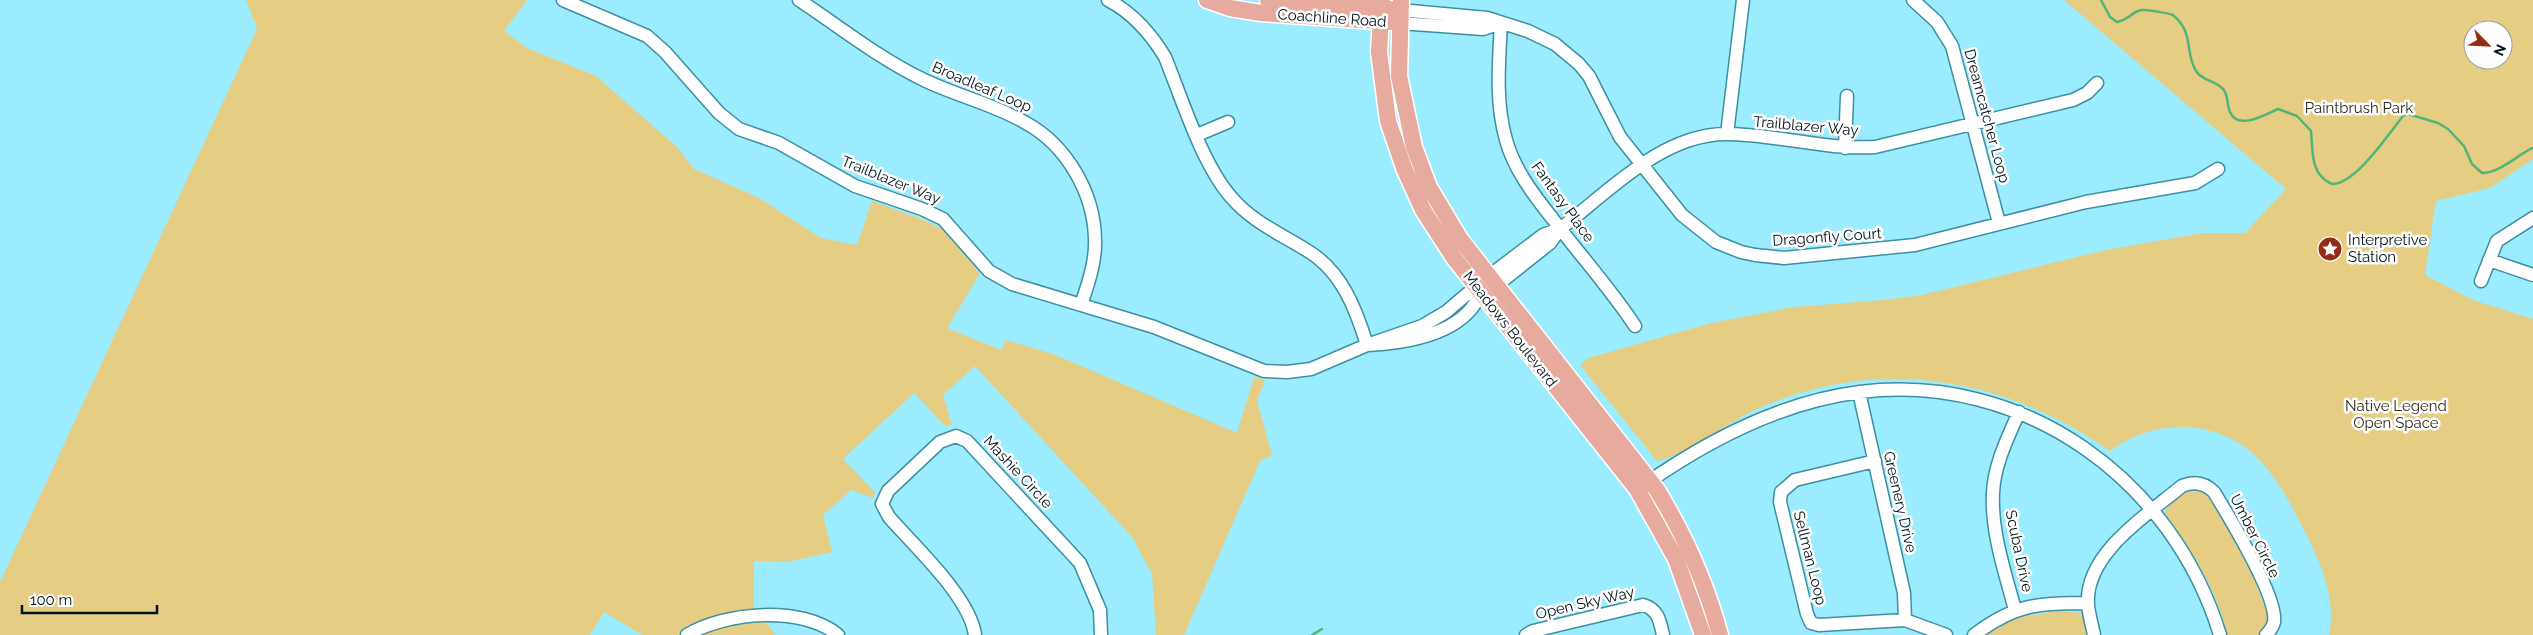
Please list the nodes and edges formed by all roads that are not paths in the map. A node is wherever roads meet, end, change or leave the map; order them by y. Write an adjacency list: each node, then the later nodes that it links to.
1 (563, 0): 28 (street, Trailblazer Way)
2 (799, 0): 28 (street, Broadleaf Loop)
3 (1108, 0): 16 (street)
4 (1207, 0): 8 (main road, Coachline Road)
5 (1268, 0): 8 (main road, Coachline Road)
6 (1743, 0): 15 (street)
7 (1913, 0): 14 (street, Dreamcatcher Loop)
8 (1381, 10): 9 (main road, Coachline Road); 27 (main road, Meadows Boulevard)
9 (1400, 11): 10 (street, Dragonfly Court); 25 (main road, Meadows Boulevard)
10 (1501, 23): 18 (street, Dragonfly Court); 22 (street, Fantasy Place)
11 (2096, 83): 14 (street, Trailblazer Way)
12 (1847, 96): 17 (street)
13 (1228, 122): 16 (street)
14 (1974, 124): 17 (street, Trailblazer Way); 21 (street, Dreamcatcher Loop)
15 (1727, 134): 17 (street, Trailblazer Way); 18 (street, Trailblazer Way)
16 (1197, 135): 30 (street)
17 (1844, 148)
18 (1642, 165): 21 (street, Dragonfly Court); 22 (street, Trailblazer Way)
19 (2218, 169): 21 (street, Dragonfly Court)
20 (2533, 218): 23 (street)
21 (1998, 224)
22 (1560, 229): 25 (street, Trailblazer Way); 29 (street, Fantasy Place)
23 (2489, 260): 24 (street); 26 (street)
24 (2533, 276)
25 (1493, 281): 31 (main road, Meadows Boulevard)
26 (2481, 281)
27 (1481, 292): 30 (street, Trailblazer Way); 31 (main road); 35 (main road, Meadows Boulevard)
28 (1081, 305): 30 (street, Trailblazer Way)
29 (1635, 326)
30 (1367, 345)
31 (1546, 350): 35 (main road, Meadows Boulevard)
32 (1859, 392): 33 (street); 34 (street, Greenery Drive); 35 (street)
33 (2019, 412): 36 (street); 38 (street, Scuba Drive)
34 (1875, 460): 39 (street, Greenery Drive); 39 (street, Sellman Loop)
35 (1644, 485): 40 (main road, Meadows Boulevard); 47 (main road, Meadows Boulevard)
36 (2153, 510): 37 (street); 51 (street); 52 (street, Umber Circle)
37 (2088, 603): 38 (street); 50 (street)
38 (2015, 610): 49 (street)
39 (1905, 620): 48 (street, Sellman Loop)
40 (1703, 631)
41 (687, 635): 42 (street)
42 (838, 635)
43 (975, 635): 44 (street, Mashie Circle)
44 (1101, 635)
45 (1526, 635): 46 (street, Open Sky Way)
46 (1663, 635)
47 (1720, 635)
48 (1946, 635)
49 (1974, 635)
50 (2094, 635)
51 (2220, 635)
52 (2266, 635)

